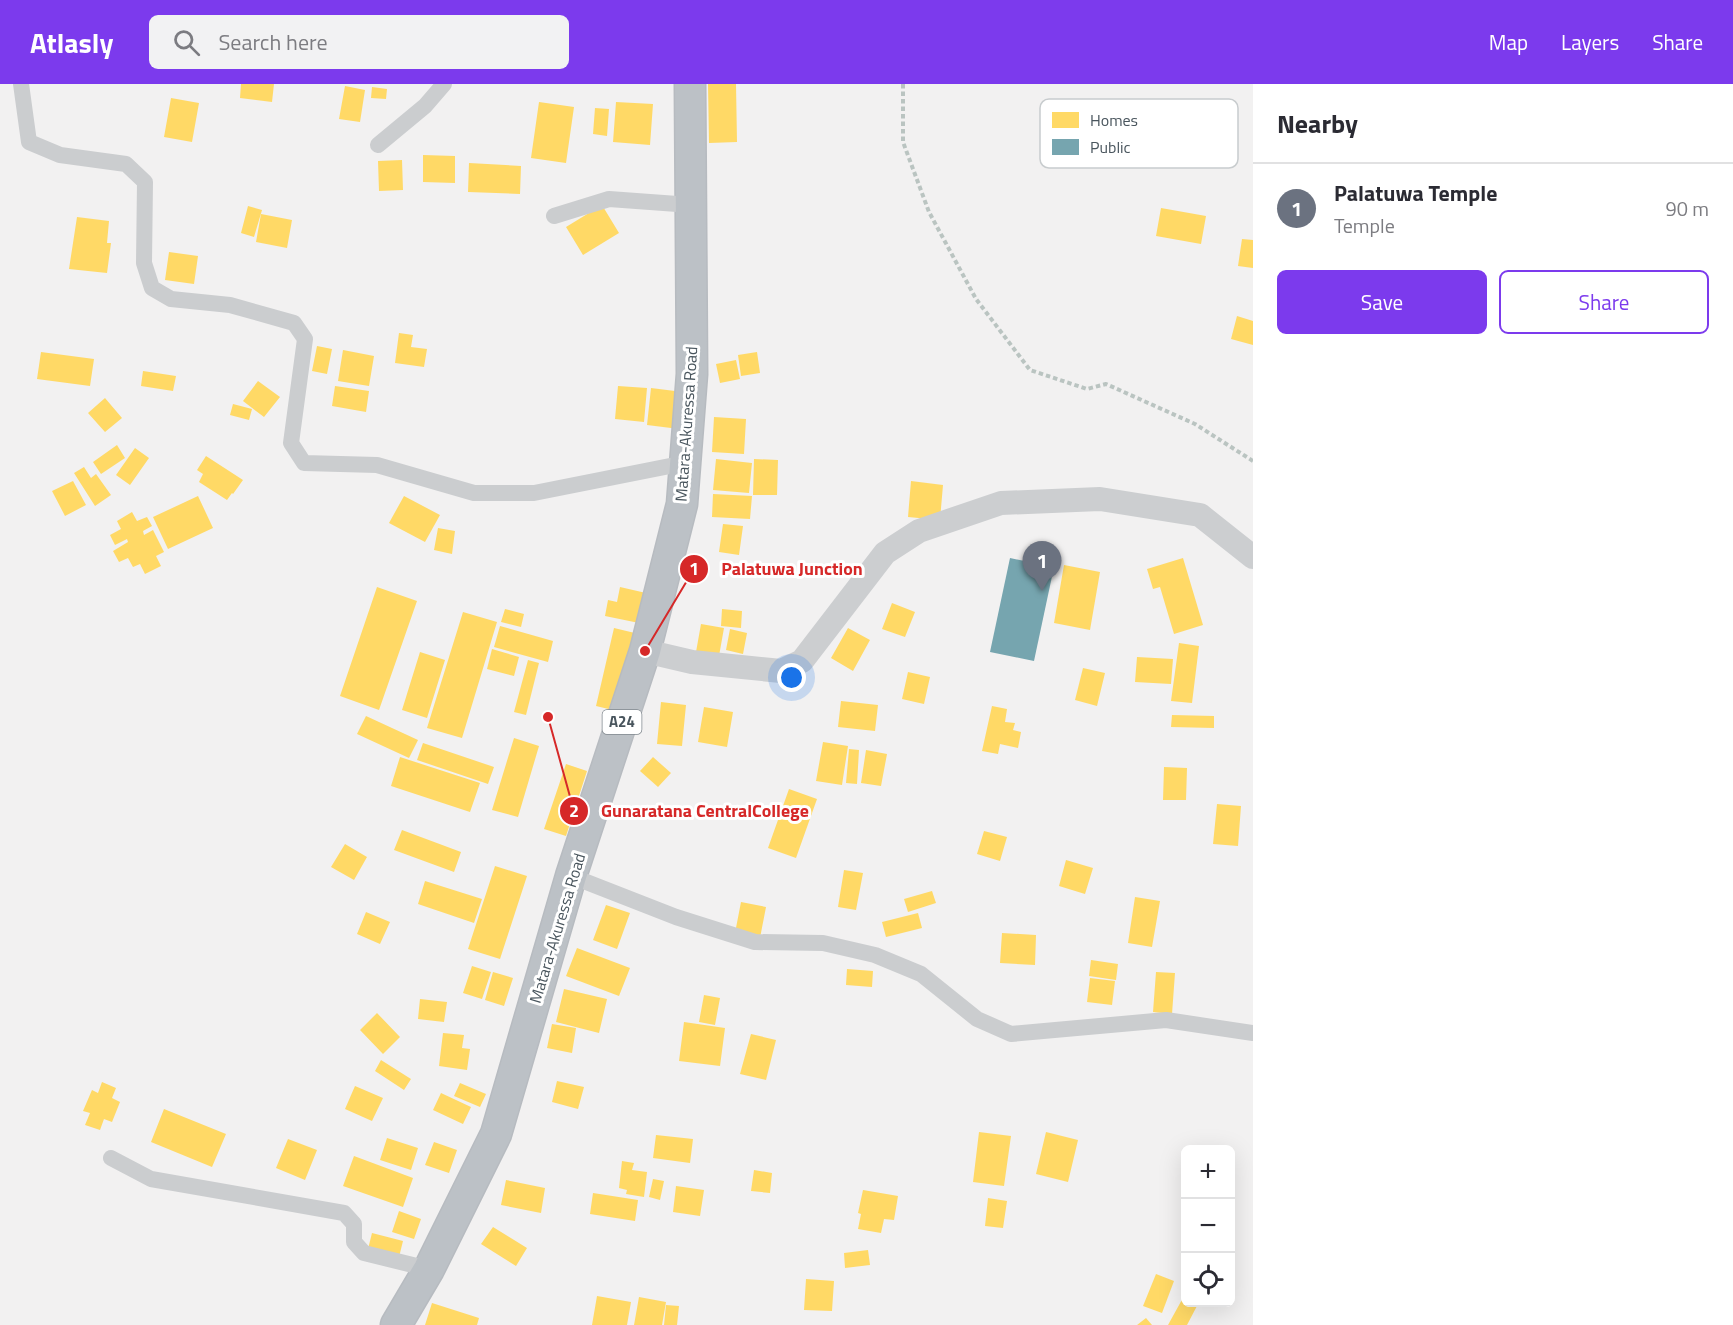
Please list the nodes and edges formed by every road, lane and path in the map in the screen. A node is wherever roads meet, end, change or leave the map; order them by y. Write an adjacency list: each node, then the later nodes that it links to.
1 (21, 84): 9 (street)
2 (444, 84): 5 (street)
3 (690, 84): 6 (highway, Matara-Akuressa Road / A24)
4 (903, 84): 8 (path)
5 (378, 145)
6 (691, 205): 7 (street); 9 (highway, Matara-Akuressa Road / A24)
7 (554, 216)
8 (1253, 460)
9 (685, 463): 11 (highway, Matara-Akuressa Road / A24)
10 (1253, 557): 11 (street)
11 (645, 651): 12 (highway, Matara-Akuressa Road / A24)
12 (571, 876): 13 (street); 15 (highway, Matara-Akuressa Road / A24)
13 (1253, 1033)
14 (111, 1158): 15 (street)
15 (429, 1269): 16 (highway, Matara-Akuressa Road / A24)
16 (396, 1325)

